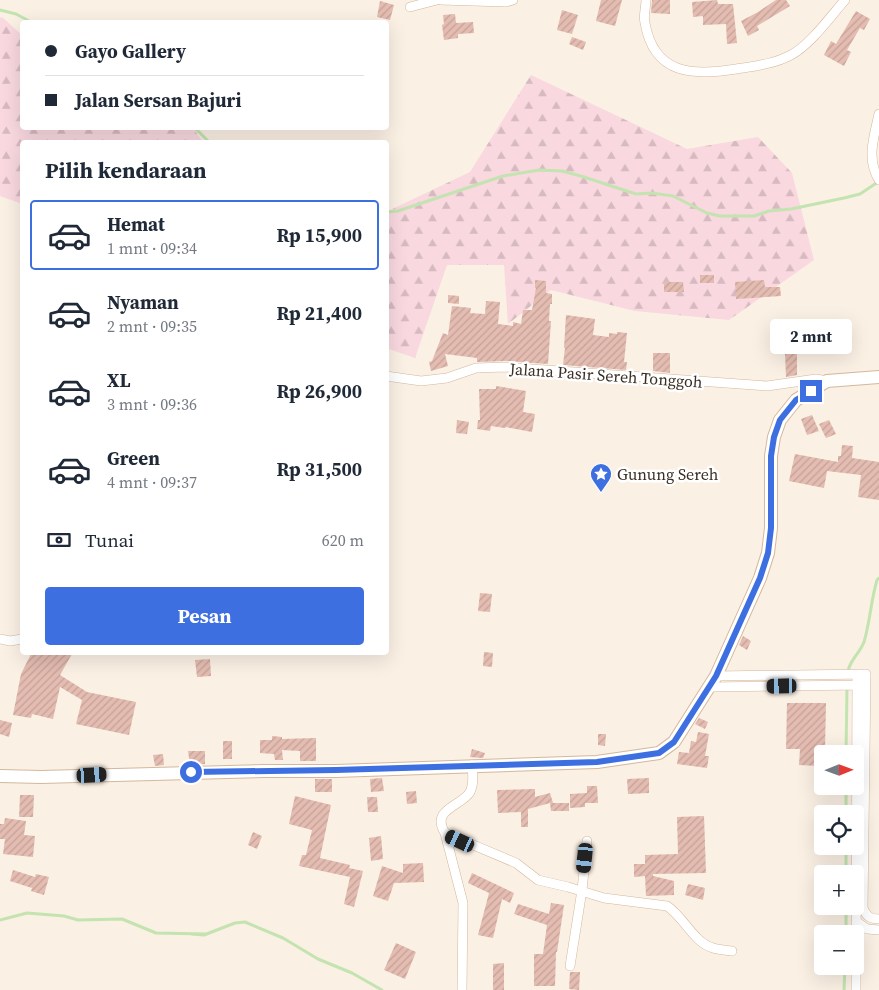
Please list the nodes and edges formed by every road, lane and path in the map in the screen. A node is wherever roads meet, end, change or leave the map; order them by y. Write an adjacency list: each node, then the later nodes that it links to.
1 (439, 0): 2 (street); 5 (street)
2 (513, 0)
3 (646, 0): 4 (street)
4 (844, 0)
5 (410, 7)
6 (879, 114): 7 (street)
7 (879, 180)
8 (389, 377): 10 (street, Jalana Pasir Sereh Tonggoh)
9 (879, 377): 10 (main road)
10 (827, 381): 13 (main road)
11 (0, 639): 12 (street)
12 (20, 639)
13 (712, 682): 14 (street); 14 (street); 15 (main road)
14 (861, 685): 20 (street); 21 (street)
15 (472, 765): 16 (main road); 17 (street)
16 (0, 776)
17 (445, 833): 19 (street); 25 (street)
18 (587, 841): 19 (street)
19 (582, 890): 23 (street); 24 (street)
20 (878, 919): 22 (street)
21 (857, 922): 22 (street); 26 (street)
22 (878, 930)
23 (732, 951)
24 (570, 966)
25 (462, 990)
26 (856, 990)

